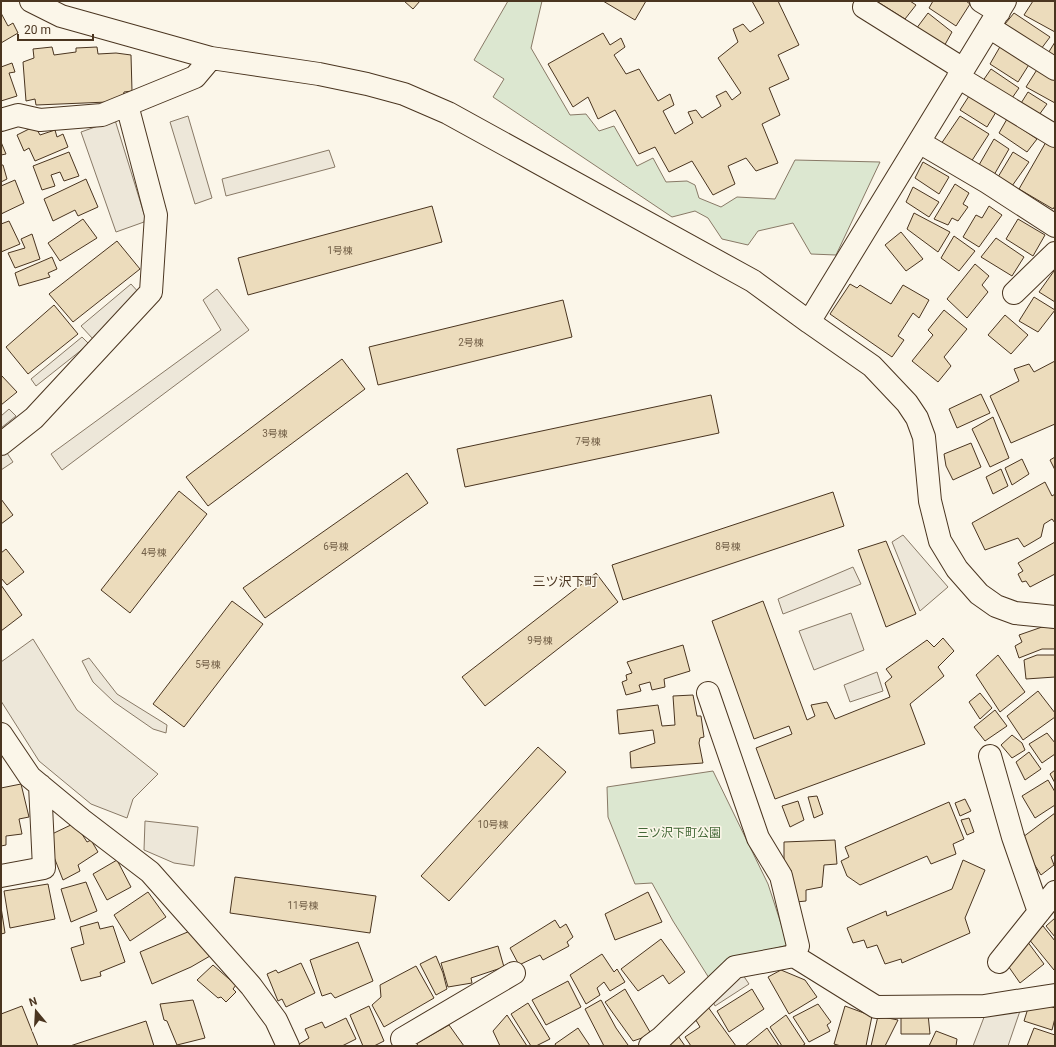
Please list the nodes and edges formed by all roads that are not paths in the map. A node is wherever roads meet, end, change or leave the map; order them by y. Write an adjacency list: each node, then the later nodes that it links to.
1 (31, 1): 4 (street)
2 (864, 7): 6 (street)
3 (994, 10): 5 (street); 6 (street)
4 (211, 58): 7 (street); 14 (street)
5 (1055, 69)
6 (961, 73): 9 (street); 10 (street)
7 (127, 105): 8 (street); 15 (street)
8 (1, 120)
9 (1055, 136)
10 (919, 142): 11 (street); 14 (street)
11 (1055, 226)
12 (1055, 253): 13 (street)
13 (1014, 293)
14 (809, 322): 16 (street)
15 (1, 444)
16 (1055, 617)
17 (708, 693): 24 (street)
18 (1, 734): 20 (street)
19 (990, 756): 23 (street)
20 (40, 785): 21 (street); 28 (street)
21 (1, 876)
22 (1055, 892): 23 (street)
23 (1040, 912): 25 (street)
24 (794, 956): 27 (street); 30 (street)
25 (999, 962)
26 (514, 973): 29 (street)
27 (1055, 996)
28 (288, 1046)
29 (406, 1046)
30 (650, 1046)

